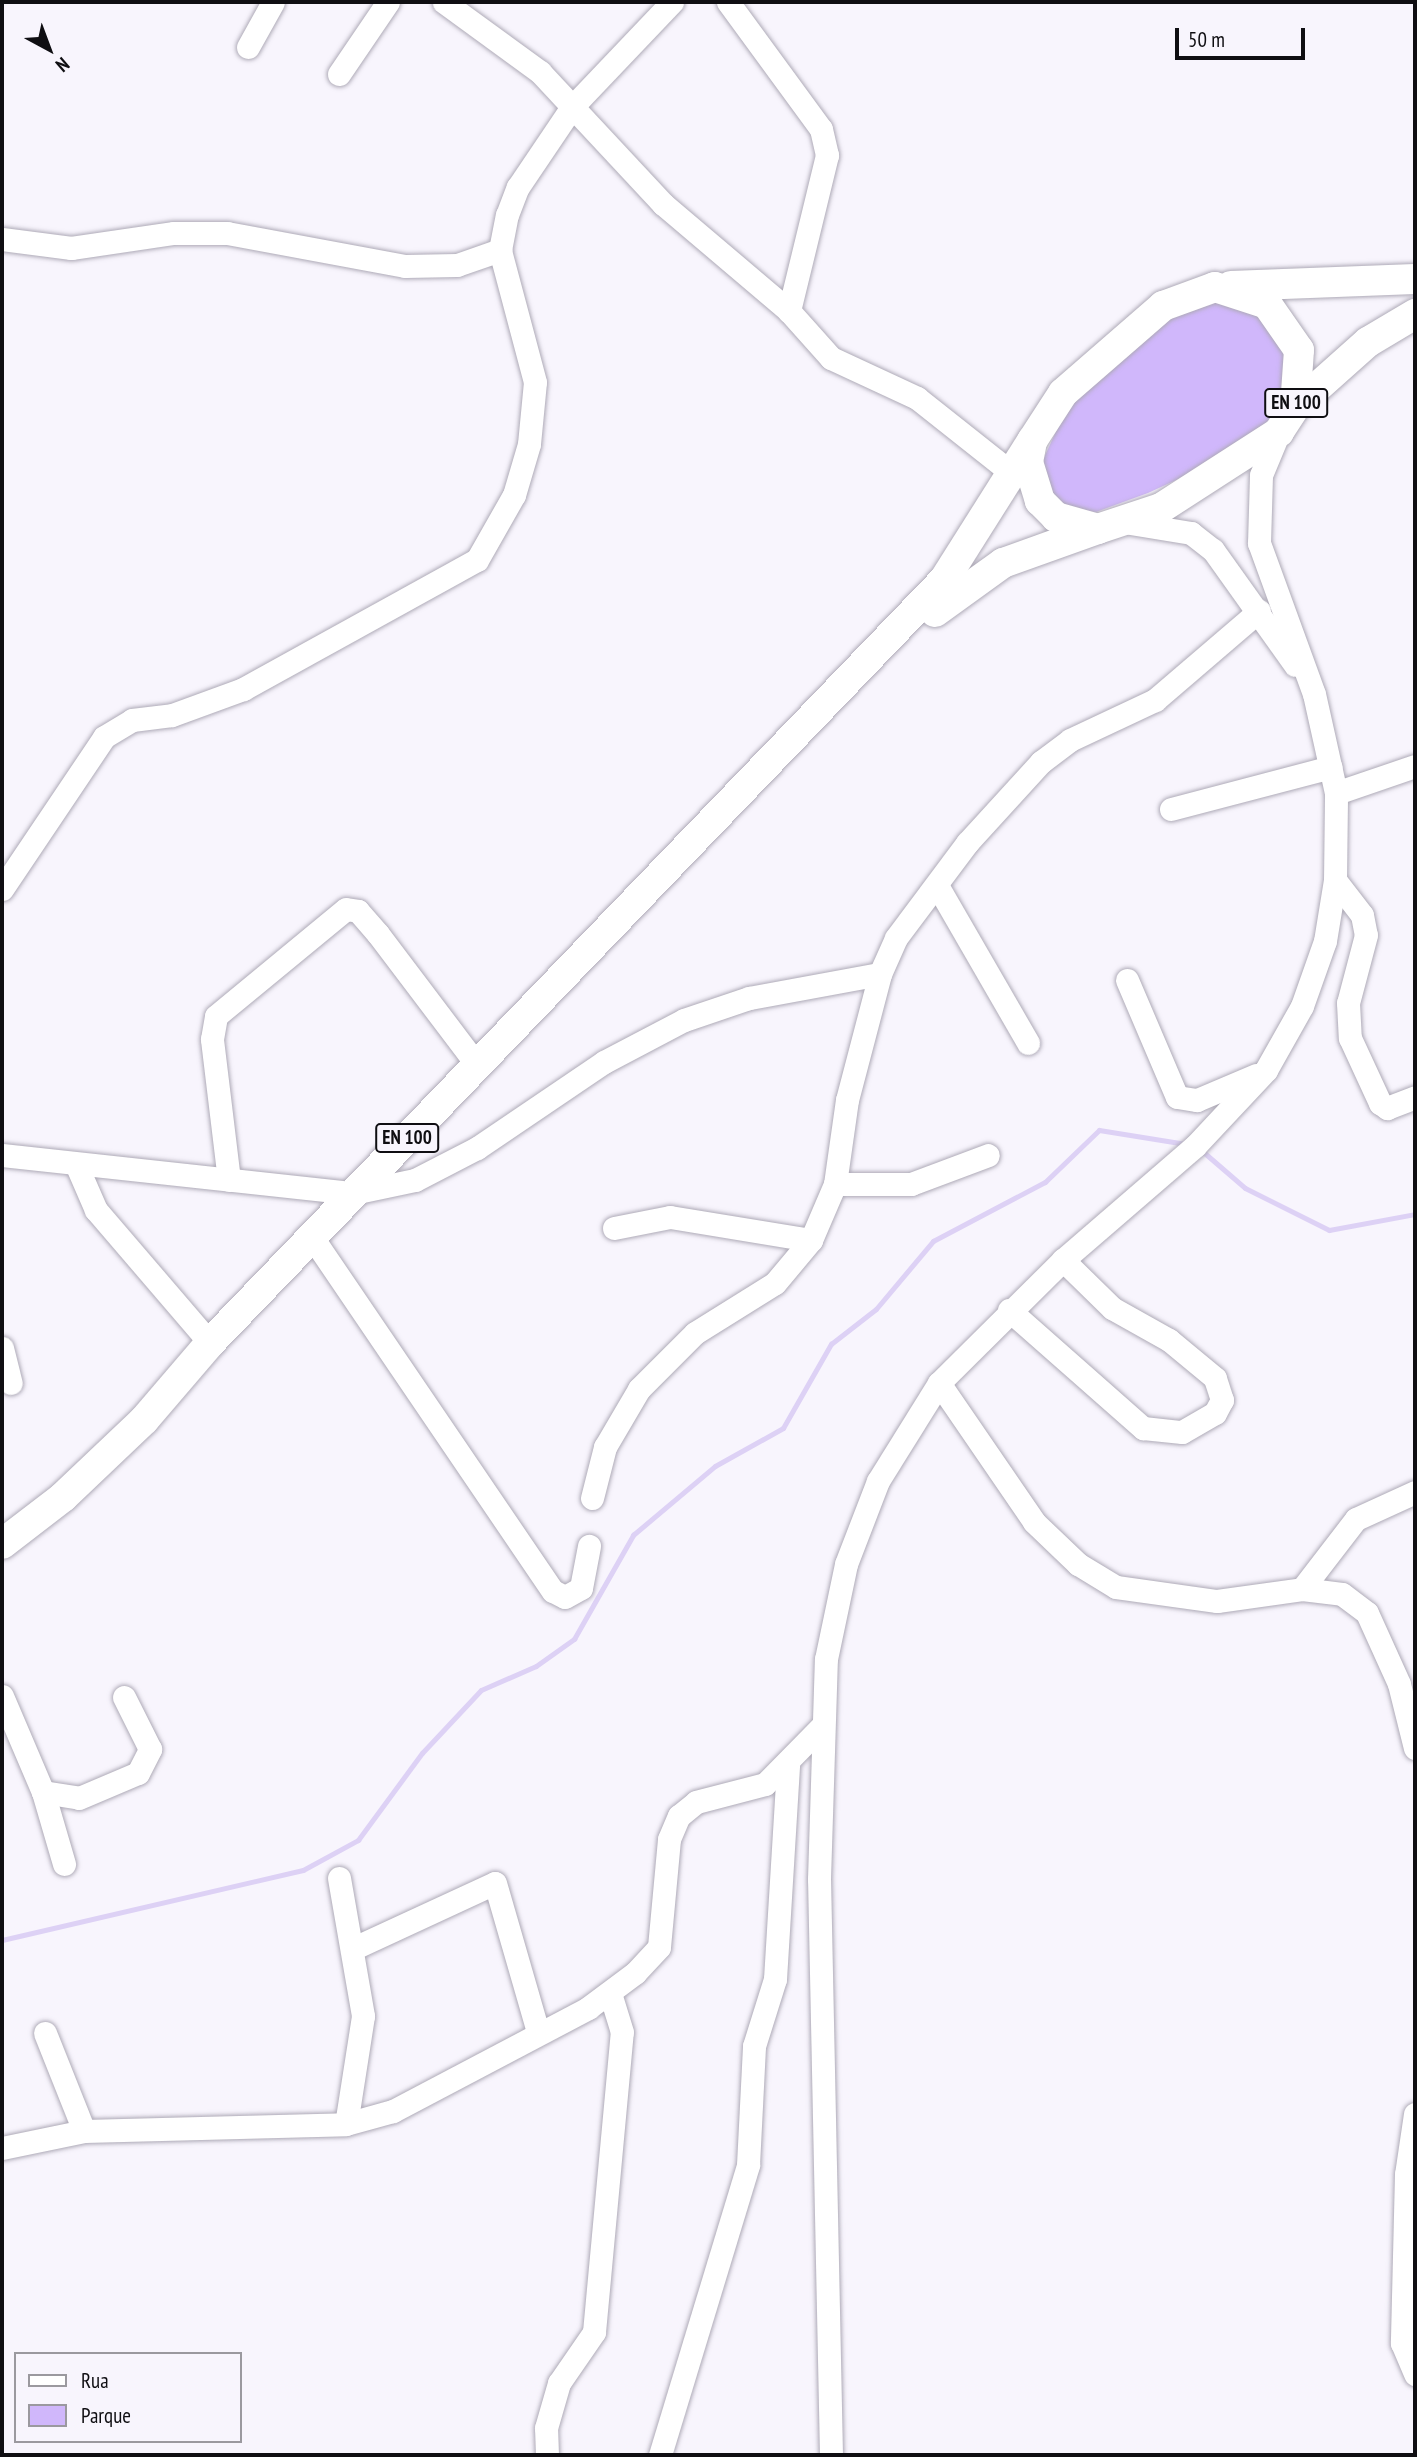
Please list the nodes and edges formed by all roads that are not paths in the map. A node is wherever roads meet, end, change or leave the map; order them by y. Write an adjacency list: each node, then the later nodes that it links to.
1 (273, 2): 6 (street)
2 (388, 2): 7 (street)
3 (444, 2): 8 (street)
4 (672, 2): 8 (street)
5 (728, 2): 13 (street)
6 (248, 47)
7 (339, 74)
8 (572, 107): 10 (street); 13 (street)
9 (2, 239): 10 (street)
10 (500, 250): 29 (street)
11 (1415, 279): 12 (main road, EN 100)
12 (1215, 287): 15 (main road, EN 100); 17 (main road, EN 100)
13 (789, 312): 18 (street)
14 (1415, 314): 15 (main road, EN 100)
15 (1295, 407): 16 (main road, EN 100)
16 (1279, 432): 19 (main road, EN 100); 21 (street)
17 (1032, 441): 18 (main road, EN 100); 19 (main road)
18 (1014, 475): 22 (main road, EN 100)
19 (1109, 526): 20 (street); 22 (main road, EN 100)
20 (1259, 611): 21 (street); 28 (street)
21 (1314, 694): 24 (street)
22 (806, 725): 33 (main road, EN 100)
23 (1415, 766): 25 (street)
24 (1331, 767): 25 (street); 26 (street)
25 (1336, 793): 27 (street)
26 (1171, 809)
27 (1335, 880): 34 (street); 35 (street)
28 (938, 887): 30 (street); 32 (street)
29 (2, 889)
30 (880, 974): 40 (street); 41 (street)
31 (1127, 980): 34 (street)
32 (1028, 1043)
33 (478, 1066): 39 (street); 41 (main road, EN 100)
34 (1266, 1070): 45 (street)
35 (1415, 1097)
36 (2, 1155): 38 (street)
37 (988, 1155): 40 (street)
38 (76, 1164): 39 (street); 47 (street)
39 (229, 1180): 41 (street)
40 (835, 1184): 44 (street)
41 (353, 1193): 43 (main road, EN 100)
42 (614, 1227): 44 (street)
43 (312, 1237): 47 (main road, EN 100); 54 (street)
44 (811, 1240): 52 (street)
45 (1063, 1260): 46 (street); 46 (street)
46 (1009, 1310): 50 (street)
47 (210, 1343): 53 (main road, EN 100)
48 (2, 1348): 49 (street)
49 (10, 1383)
50 (939, 1383): 55 (street); 59 (street)
51 (1415, 1492): 55 (street)
52 (592, 1498)
53 (2, 1544)
54 (589, 1546)
55 (1302, 1589): 56 (street)
56 (1407, 1683): 60 (street)
57 (2, 1696): 62 (street)
58 (124, 1697): 62 (street)
59 (822, 1726): 61 (street); 76 (street)
60 (1415, 1748)
61 (788, 1764): 66 (street); 75 (street)
62 (43, 1792): 63 (street)
63 (64, 1864)
64 (339, 1878): 65 (street)
65 (352, 1949): 67 (street); 70 (street)
66 (610, 1993): 67 (street); 74 (street)
67 (538, 2032): 70 (street)
68 (45, 2033): 71 (street)
69 (1415, 2114): 73 (street)
70 (345, 2124): 71 (street)
71 (84, 2132): 72 (street)
72 (2, 2148)
73 (1415, 2374)
74 (547, 2455)
75 (660, 2455)
76 (831, 2455)

